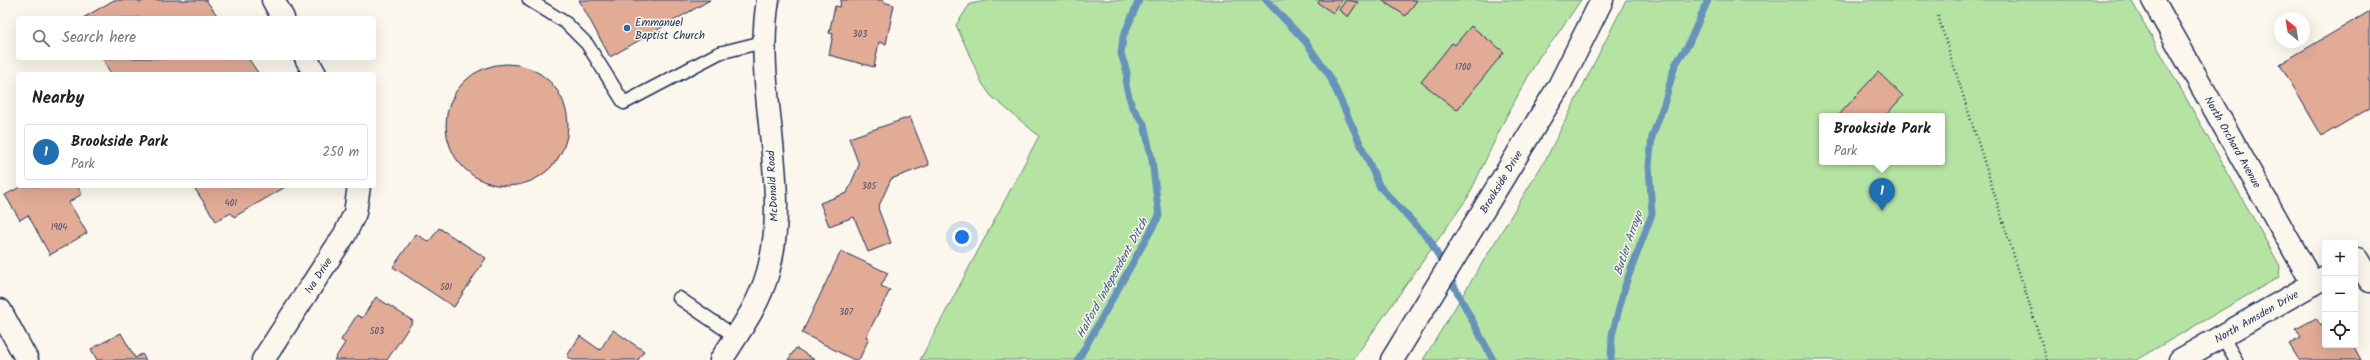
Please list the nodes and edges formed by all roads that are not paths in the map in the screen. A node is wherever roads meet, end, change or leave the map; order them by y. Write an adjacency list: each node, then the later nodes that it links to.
1 (273, 0): 6 (street)
2 (529, 0): 7 (lane)
3 (768, 0): 7 (street, McDonald Road)
4 (1602, 0): 21 (street, Brookside Drive)
5 (2153, 0): 12 (street, North Orchard Avenue)
6 (282, 16)
7 (763, 42): 17 (street, McDonald Road)
8 (307, 60): 9 (street)
9 (314, 72)
10 (359, 188): 19 (street, Iva Drive)
11 (2361, 257): 13 (street)
12 (2319, 280): 16 (street, North Amsden Drive)
13 (2370, 281)
14 (679, 298): 17 (lane)
15 (0, 310): 18 (street)
16 (2222, 336): 22 (street, North Amsden Drive); 23 (lane)
17 (736, 337): 20 (street, McDonald Road)
18 (27, 360)
19 (263, 360)
20 (720, 360)
21 (1392, 360)
22 (2180, 360)
23 (2236, 360)

